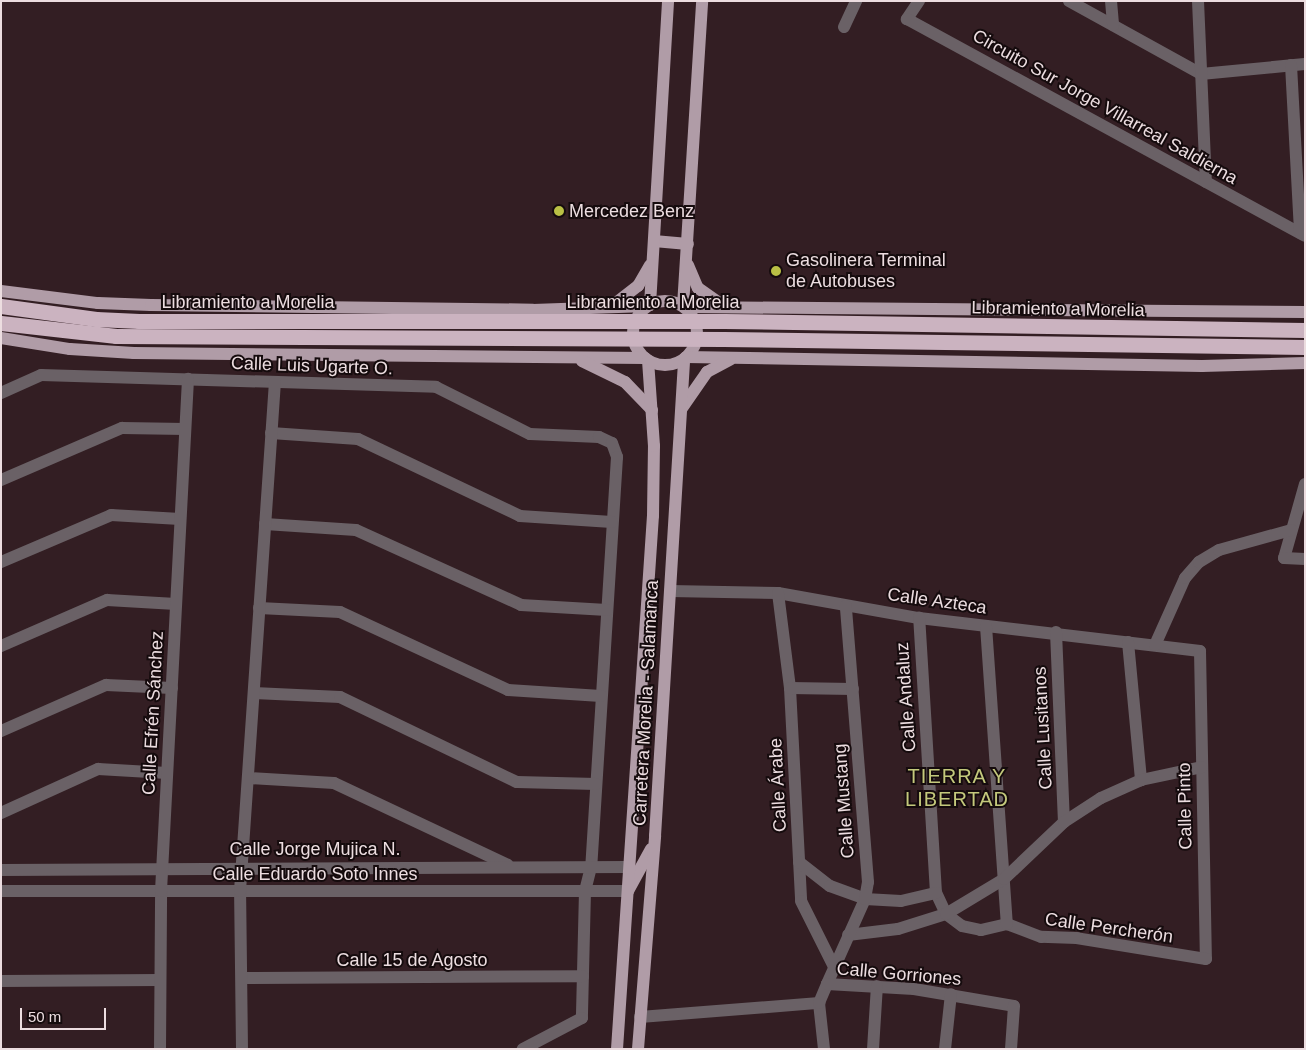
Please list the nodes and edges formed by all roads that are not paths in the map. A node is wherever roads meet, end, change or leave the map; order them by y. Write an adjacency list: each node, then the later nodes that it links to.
1 (668, 1): 15 (main road)
2 (702, 1): 16 (main road)
3 (856, 1): 9 (street)
4 (919, 1): 13 (street, Circuito Sur Jorge Villarreal Saldierna)
5 (1069, 1): 8 (street)
6 (1111, 1): 8 (street)
7 (1198, 1): 12 (street)
8 (1113, 25): 12 (street)
9 (844, 27)
10 (1305, 64): 11 (street)
11 (1291, 65): 12 (street); 14 (street)
12 (1201, 74): 13 (street)
13 (1206, 182): 14 (street, Circuito Sur Jorge Villarreal Saldierna)
14 (1303, 234)
15 (653, 247): 16 (main road); 18 (main road); 22 (main road)
16 (688, 250): 20 (main road); 23 (main road)
17 (1, 291): 22 (main road)
18 (648, 305): 20 (main road); 22 (main road); 31 (main road)
19 (1, 306): 22 (highway, Libramiento a Morelia)
20 (684, 307): 23 (main road); 29 (main road)
21 (1305, 312): 23 (main road)
22 (613, 314): 23 (highway, Libramiento a Morelia)
23 (725, 314): 25 (highway, Libramiento a Morelia)
24 (1, 324): 27 (highway, Libramiento a Morelia)
25 (1305, 330)
26 (1, 338): 28 (main road)
27 (1305, 347)
28 (552, 357): 31 (main road); 37 (main road)
29 (685, 358): 30 (main road); 31 (main road); 36 (main road, Carretera Morelia - Salamanca)
30 (737, 358): 32 (main road); 36 (main road)
31 (646, 359): 37 (main road, Carretera Morelia - Salamanca)
32 (1305, 363)
33 (188, 380): 34 (street, Calle Luis Ugarte O.); 35 (street, Calle Luis Ugarte O.); 38 (street, Calle Efrén Sánchez)
34 (275, 382): 39 (street); 43 (street, Calle Luis Ugarte O.)
35 (1, 393)
36 (680, 410): 48 (main road, Carretera Morelia - Salamanca)
37 (652, 411): 80 (main road, Carretera Morelia - Salamanca)
38 (185, 430): 40 (street); 42 (street, Calle Efrén Sánchez)
39 (271, 433): 43 (street); 44 (street)
40 (1, 480)
41 (1305, 484): 45 (street)
42 (180, 519): 47 (street); 50 (street, Calle Efrén Sánchez)
43 (612, 522): 53 (street)
44 (265, 524): 52 (street); 53 (street)
45 (1292, 530): 46 (street); 58 (street)
46 (1305, 559)
47 (1, 562)
48 (670, 591): 49 (street, Calle Azteca); 74 (main road, Carretera Morelia - Salamanca)
49 (778, 593): 51 (street, Calle Azteca); 62 (street, Calle Árabe)
50 (176, 604): 59 (street); 61 (street, Calle Efrén Sánchez)
51 (846, 606): 54 (street, Calle Azteca); 63 (street, Calle Mustang)
52 (259, 608): 64 (street); 65 (street)
53 (607, 610): 65 (street)
54 (919, 618): 55 (street, Calle Azteca); 88 (street, Calle Andaluz)
55 (986, 626): 56 (street, Calle Azteca); 82 (street)
56 (1056, 632): 57 (street, Calle Azteca); 73 (street, Calle Lusitanos)
57 (1128, 642): 58 (street, Calle Azteca); 70 (street)
58 (1155, 645): 60 (street, Calle Azteca)
59 (1, 646)
60 (1200, 651): 67 (street, Calle Pinto)
61 (172, 688): 66 (street); 68 (street, Calle Efrén Sánchez)
62 (790, 688): 63 (street); 75 (street, Calle Árabe)
63 (853, 689): 89 (street, Calle Mustang)
64 (254, 692): 69 (street); 71 (street)
65 (601, 696): 71 (street)
66 (1, 731)
67 (1202, 767): 70 (street); 93 (street, Calle Pinto)
68 (167, 773): 72 (street); 76 (street, Calle Efrén Sánchez)
69 (248, 778): 77 (street); 78 (street)
70 (1141, 780): 73 (street)
71 (596, 784): 79 (street)
72 (1, 813)
73 (1064, 822): 82 (street)
74 (656, 836): 87 (main road); 103 (main road, Carretera Morelia - Salamanca)
75 (799, 862): 89 (street); 94 (street, Calle Árabe)
76 (162, 867): 77 (street, Calle Jorge Mujica N.); 81 (street, Calle Jorge Mujica N.); 84 (street, Calle Efrén Sánchez)
77 (242, 867): 78 (street, Calle Jorge Mujica N.); 85 (street)
78 (513, 867): 79 (street, Calle Jorge Mujica N.)
79 (590, 867): 80 (street, Calle Jorge Mujica N.); 86 (street)
80 (629, 867): 87 (main road, Carretera Morelia - Salamanca)
81 (1, 870)
82 (1004, 879): 90 (street); 91 (street)
83 (1, 891): 84 (street, Calle Eduardo Soto Innes)
84 (161, 891): 85 (street, Calle Eduardo Soto Innes); 97 (street, Calle Efrén Sánchez)
85 (240, 891): 86 (street, Calle Eduardo Soto Innes); 96 (street)
86 (585, 891): 87 (street, Calle Eduardo Soto Innes); 95 (street)
87 (628, 891): 107 (main road, Carretera Morelia - Salamanca)
88 (936, 893): 89 (street); 90 (street)
89 (865, 899): 92 (street, Calle Mustang)
90 (946, 914): 91 (street); 92 (street)
91 (1007, 924): 93 (street, Calle Percherón)
92 (848, 935): 94 (street, Calle Mustang)
93 (1206, 960)
94 (834, 967): 99 (street, Calle Mustang)
95 (583, 976): 96 (street, Calle 15 de Agosto); 106 (street)
96 (242, 978): 105 (street)
97 (160, 980): 98 (street); 104 (street, Calle Efrén Sánchez)
98 (1, 981)
99 (827, 984): 100 (street, Calle Gorriones); 102 (street, Calle Gorriones)
100 (877, 986): 101 (street, Calle Gorriones); 110 (street)
101 (951, 994): 111 (street); 112 (street, Calle Gorriones)
102 (819, 1003): 103 (street); 109 (street)
103 (640, 1017): 108 (main road, Carretera Morelia - Salamanca)
104 (160, 1049)
105 (242, 1049)
106 (523, 1049)
107 (618, 1049)
108 (638, 1049)
109 (824, 1049)
110 (874, 1049)
111 (945, 1049)
112 (1011, 1049)

